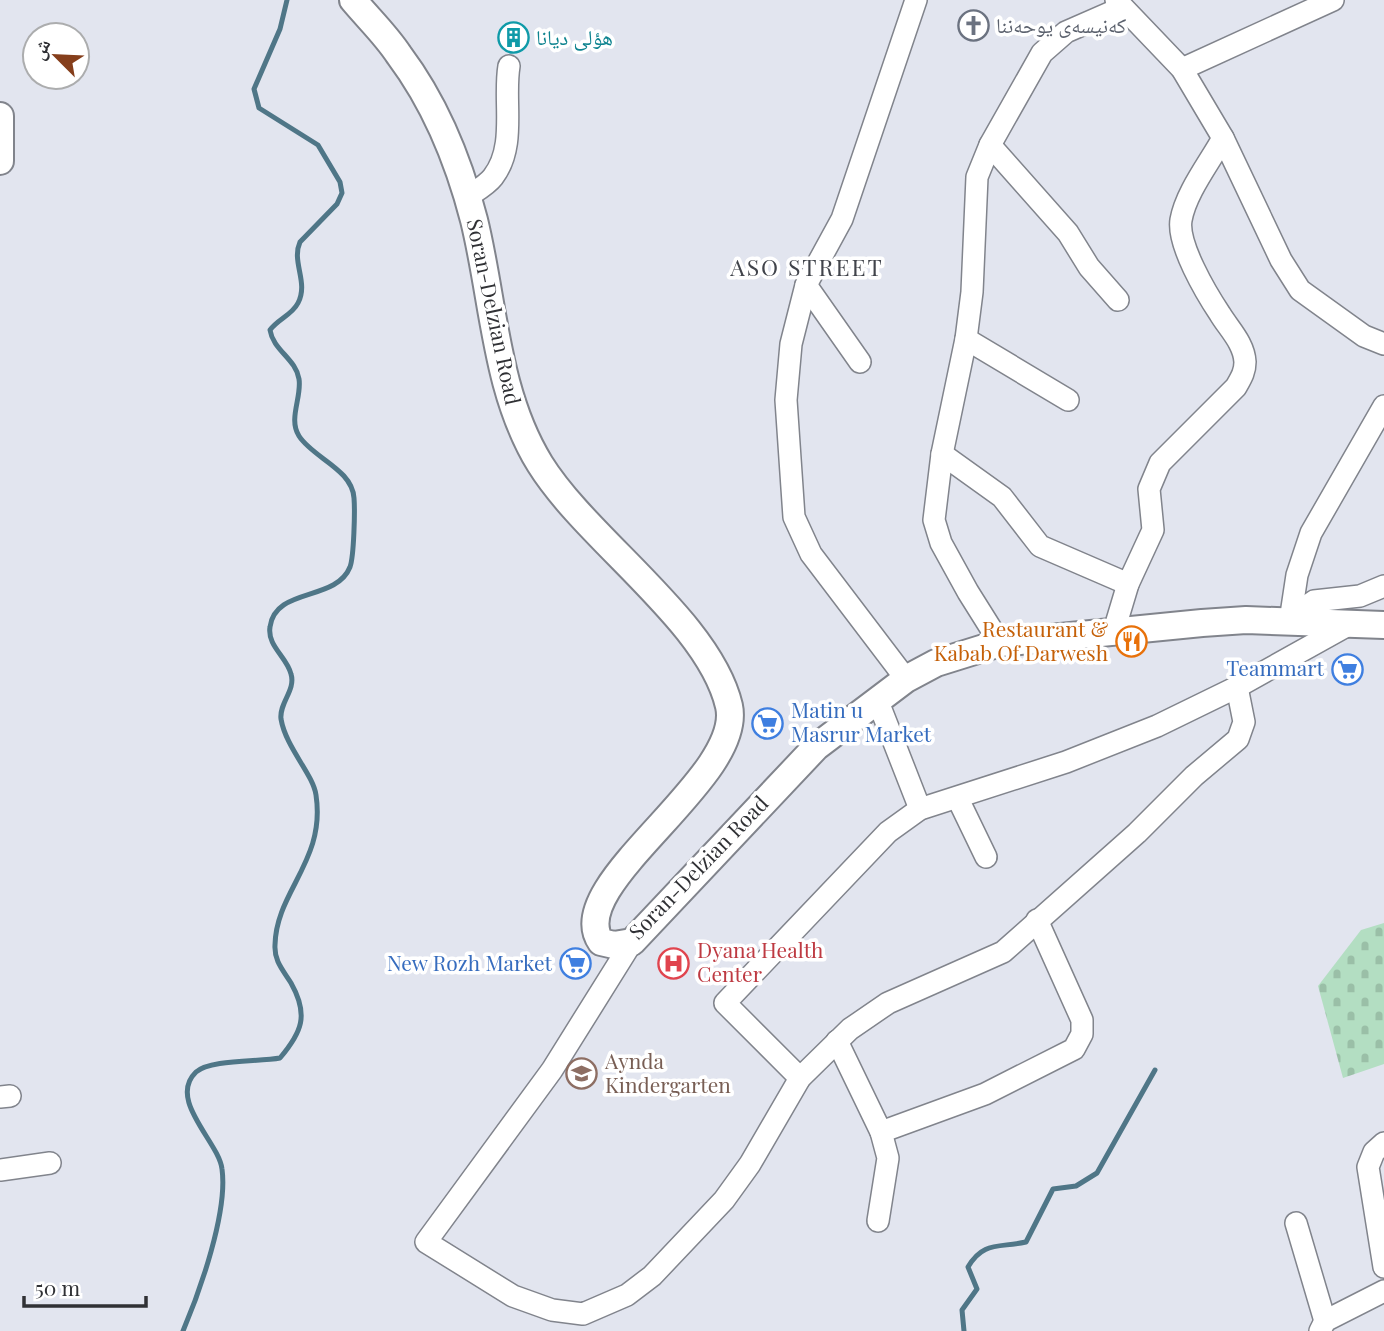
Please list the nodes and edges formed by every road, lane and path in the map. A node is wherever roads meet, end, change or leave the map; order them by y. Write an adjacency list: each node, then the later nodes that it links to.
1 (353, 0): 11 (main road, Soran-Delzian Road)
2 (916, 0): 12 (street)
3 (1333, 0): 6 (street)
4 (1119, 4): 6 (street); 9 (street)
5 (509, 66): 11 (street)
6 (1182, 69): 8 (street)
7 (0, 116): 10 (main road)
8 (1223, 138): 15 (street); 20 (street)
9 (990, 145): 13 (street); 14 (street)
10 (0, 161)
11 (467, 197): 34 (main road, Soran-Delzian Road)
12 (806, 285): 16 (street); 27 (street)
13 (1118, 300)
14 (966, 339): 17 (street); 19 (street)
15 (1384, 344)
16 (860, 362)
17 (1068, 400)
18 (1384, 406): 22 (street)
19 (942, 454): 20 (street); 26 (street)
20 (1128, 584): 25 (street)
21 (1384, 586): 22 (street)
22 (1294, 621): 23 (main road, Soran-Delzian Road); 25 (main road, Soran-Delzian Road)
23 (1350, 624): 24 (main road, Soran-Delzian Road); 28 (street)
24 (1384, 625)
25 (1113, 634): 26 (main road, Soran-Delzian Road)
26 (1000, 643): 27 (main road, Soran-Delzian Road)
27 (906, 679): 29 (main road, Soran-Delzian Road)
28 (1237, 687): 30 (street); 33 (street)
29 (877, 699): 31 (street); 34 (main road, Soran-Delzian Road)
30 (958, 799): 31 (street); 32 (street)
31 (920, 809): 36 (street)
32 (986, 857)
33 (1037, 920): 35 (street); 37 (street)
34 (632, 942): 36 (street)
35 (837, 1041): 36 (street); 37 (street)
36 (800, 1078)
37 (881, 1132): 41 (street)
38 (1384, 1143): 43 (street)
39 (50, 1163): 40 (street)
40 (0, 1170)
41 (878, 1221)
42 (1296, 1223): 45 (street)
43 (1384, 1267)
44 (1384, 1291): 45 (street)
45 (1322, 1326)

